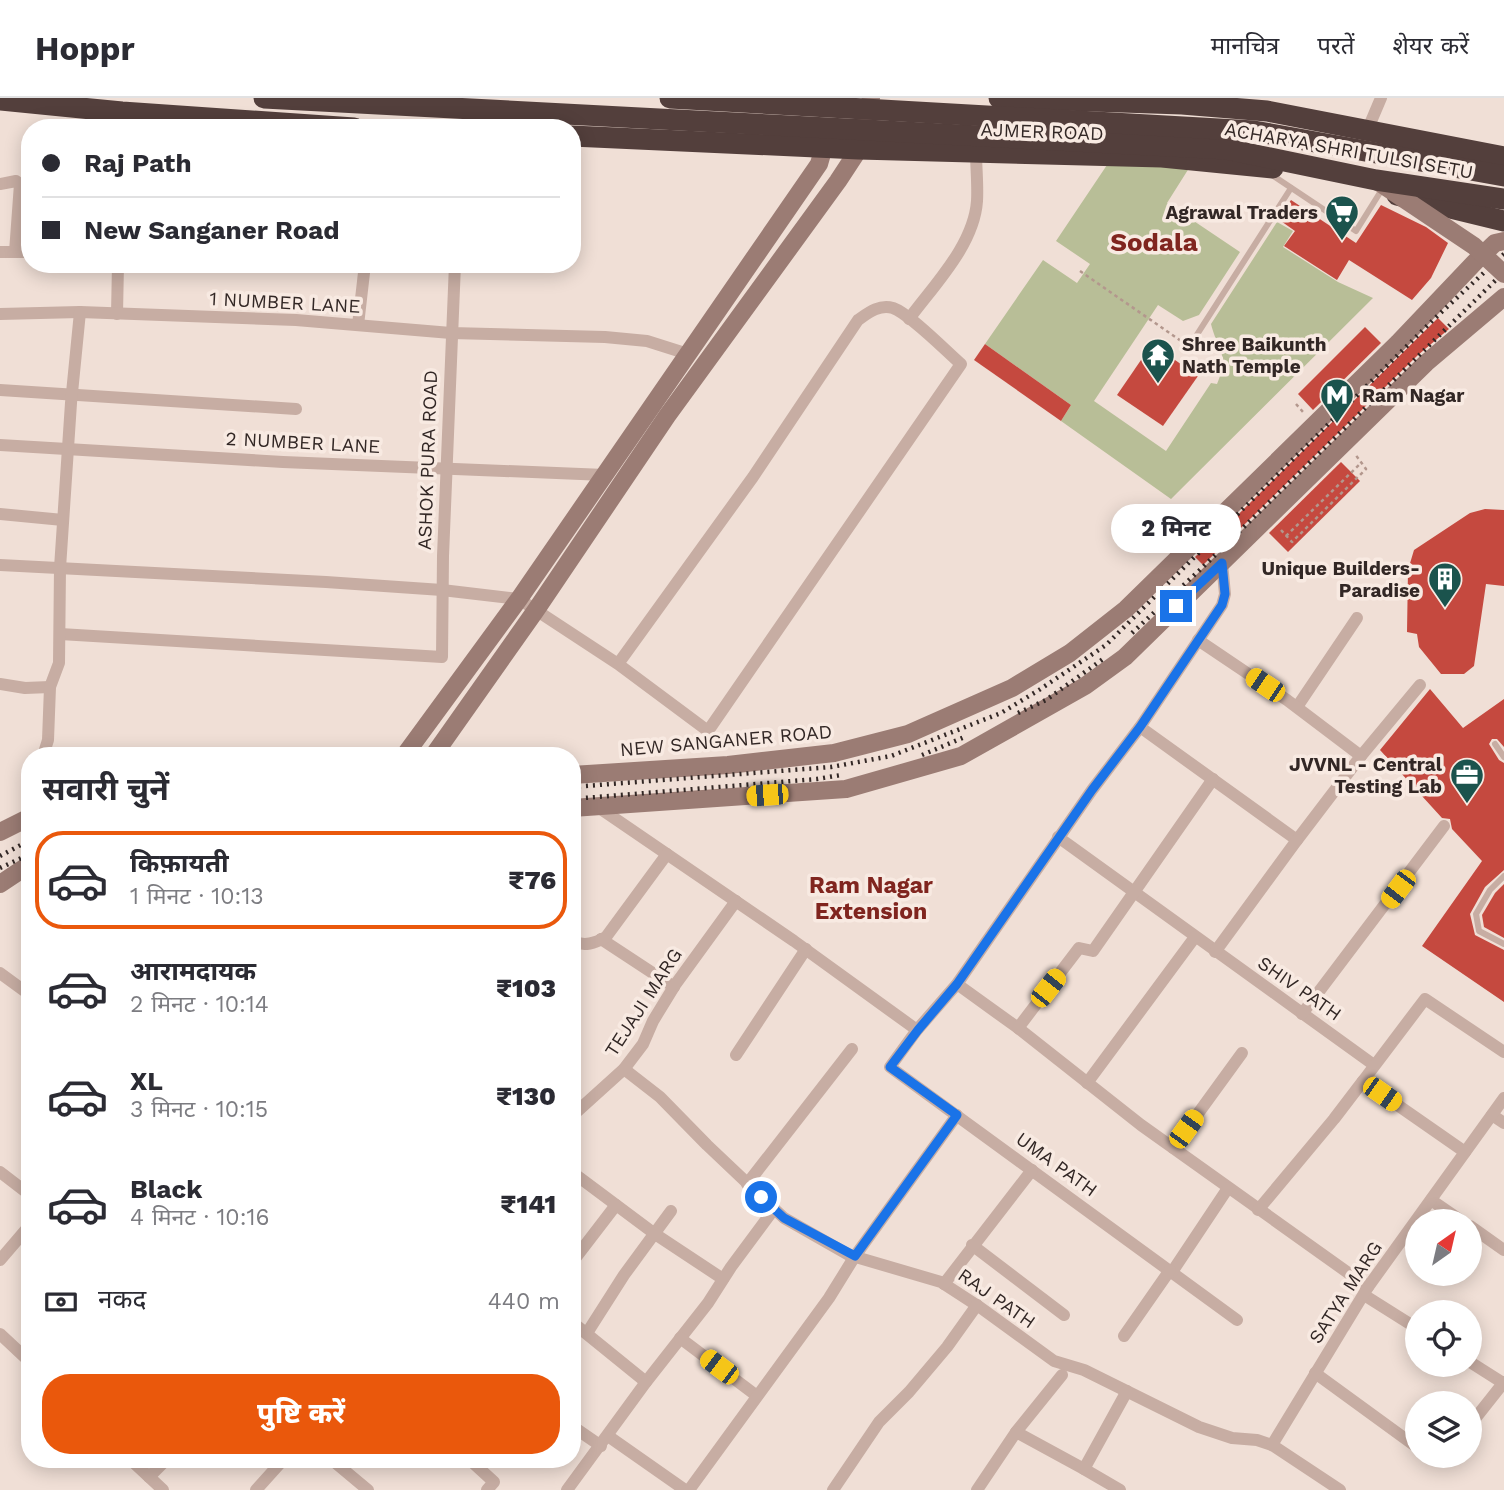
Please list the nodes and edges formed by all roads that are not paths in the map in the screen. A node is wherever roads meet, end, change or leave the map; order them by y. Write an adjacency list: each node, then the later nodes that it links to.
1 (264, 98): 21 (highway, ACHARYA SHRI TULSI SETU, bridge)
2 (670, 98): 19 (highway, ACHARYA SHRI TULSI SETU, bridge)
3 (833, 98): 13 (main road)
4 (871, 98): 14 (main road)
5 (999, 98): 7 (highway, AJMER ROAD)
6 (1381, 98): 11 (street)
7 (1077, 99): 9 (highway, AJMER ROAD)
8 (0, 100): 10 (highway)
9 (1256, 104): 11 (highway, AJMER ROAD)
10 (116, 119)
11 (1367, 131): 16 (highway, AJMER ROAD)
12 (581, 136): 13 (highway, AJMER ROAD)
13 (825, 148): 14 (highway, AJMER ROAD); 42 (main road)
14 (859, 149): 15 (highway, AJMER ROAD); 57 (main road)
15 (976, 151): 18 (highway, AJMER ROAD); 38 (street)
16 (1480, 152): 17 (highway, AJMER ROAD); 24 (main road)
17 (1504, 157)
18 (1258, 165): 21 (highway, AJMER ROAD); 22 (lane)
19 (1504, 176)
20 (0, 184): 27 (street)
21 (1378, 185): 22 (lane); 23 (highway, ACHARYA SHRI TULSI SETU, bridge); 24 (highway, AJMER ROAD); 33 (main road, bridge)
22 (1291, 188): 41 (lane)
23 (1504, 199)
24 (1498, 220): 25 (main road)
25 (1500, 242): 29 (main road); 73 (main road, NEW SANGANER ROAD)
26 (0, 252): 27 (street)
27 (15, 252): 28 (street)
28 (21, 252)
29 (1504, 269)
30 (118, 273): 37 (street)
31 (364, 273): 39 (street)
32 (454, 273): 40 (street, ASHOK PURA ROAD)
33 (1504, 274)
34 (1504, 297): 52 (main road)
35 (80, 312): 36 (street); 37 (street, 1 NUMBER LANE); 44 (street)
36 (0, 314)
37 (117, 314): 39 (street, 1 NUMBER LANE)
38 (909, 319): 61 (street); 61 (street)
39 (358, 325): 40 (street, 1 NUMBER LANE)
40 (451, 333): 42 (street, 1 NUMBER LANE); 48 (street, ASHOK PURA ROAD)
41 (1189, 347)
42 (688, 354): 49 (main road)
43 (0, 390): 44 (street)
44 (72, 394): 45 (street); 47 (street)
45 (296, 409)
46 (0, 445): 47 (street, 2 NUMBER LANE)
47 (68, 449): 48 (street, 2 NUMBER LANE); 51 (street)
48 (446, 468): 49 (street, 2 NUMBER LANE); 55 (street, ASHOK PURA ROAD)
49 (605, 475): 56 (main road)
50 (0, 514): 51 (street)
51 (64, 520): 54 (street)
52 (1222, 563): 60 (street); 75 (main road)
53 (0, 565): 54 (street)
54 (60, 568): 55 (street); 59 (street)
55 (442, 590): 56 (street); 59 (street, ASHOK PURA ROAD)
56 (519, 600): 57 (street); 69 (main road)
57 (536, 610): 61 (street); 70 (main road)
58 (1357, 618): 65 (street)
59 (60, 634): 64 (street)
60 (1198, 640): 65 (street); 66 (street)
61 (618, 664)
62 (0, 684): 64 (street)
63 (1420, 685): 71 (street)
64 (50, 687): 68 (street)
65 (1297, 707): 71 (street)
66 (1140, 727): 74 (street); 80 (street)
67 (1495, 744): 72 (lane)
68 (46, 747)
69 (411, 747)
70 (439, 747)
71 (1361, 757): 81 (street)
72 (1504, 757)
73 (581, 774)
74 (1213, 779): 81 (street); 86 (street)
75 (598, 807): 76 (main road); 82 (street)
76 (581, 808)
77 (21, 822): 79 (main road)
78 (1444, 826): 98 (street)
79 (0, 832)
80 (1058, 837): 86 (street, SHIV PATH); 95 (street)
81 (1297, 841): 93 (street)
82 (667, 855): 87 (street); 89 (street)
83 (21, 870): 85 (main road)
84 (1504, 876): 91 (lane)
85 (0, 884)
86 (1135, 894): 88 (street, SHIV PATH); 99 (street)
87 (736, 901): 92 (street); 96 (street, TEJAJI MARG)
88 (1195, 937): 93 (street, SHIV PATH); 108 (street)
89 (601, 939): 90 (street); 96 (street)
90 (581, 943)
91 (1504, 944)
92 (806, 949): 100 (street); 104 (street)
93 (1215, 951): 98 (street, SHIV PATH)
94 (0, 973): 97 (street)
95 (957, 984): 99 (street); 100 (street)
96 (674, 987): 106 (street, TEJAJI MARG)
97 (21, 988)
98 (1302, 1014): 105 (street, SHIV PATH)
99 (1018, 1028): 108 (street)
100 (918, 1030): 111 (street, UMA PATH)
101 (852, 1049): 119 (street)
102 (1504, 1052): 105 (street)
103 (1242, 1053): 114 (street)
104 (736, 1055)
105 (1374, 1065): 107 (street)
106 (624, 1069): 110 (street, TEJAJI MARG); 119 (street, RAJ PATH)
107 (1363, 1080): 115 (street); 126 (street)
108 (1087, 1083): 114 (street)
109 (1504, 1098): 112 (street, SATYA MARG)
110 (581, 1108)
111 (957, 1115): 116 (street, UMA PATH); 134 (street)
112 (1492, 1115): 113 (street); 115 (street, SATYA MARG)
113 (1504, 1123)
114 (1173, 1149): 121 (street)
115 (1465, 1152): 122 (street, SATYA MARG)
116 (1032, 1170): 131 (street); 136 (street, UMA PATH)
117 (0, 1172): 120 (street)
118 (581, 1179): 123 (street)
119 (747, 1184): 124 (street, RAJ PATH)
120 (21, 1188)
121 (1228, 1188): 126 (street); 136 (street)
122 (1431, 1200): 125 (street); 139 (street, SATYA MARG)
123 (616, 1205): 128 (street); 133 (street)
124 (775, 1209): 134 (street, RAJ PATH); 137 (street)
125 (1444, 1209)
126 (1258, 1210): 139 (street)
127 (671, 1211): 128 (street)
128 (655, 1234): 137 (street); 146 (street)
129 (1482, 1234): 132 (street)
130 (21, 1236): 135 (street)
131 (972, 1245): 138 (street); 141 (street)
132 (1504, 1250)
133 (581, 1251)
134 (855, 1256): 138 (street, RAJ PATH); 156 (street)
135 (0, 1260)
136 (1171, 1271): 142 (street, UMA PATH); 147 (street)
137 (723, 1279): 148 (street)
138 (944, 1284): 140 (street, RAJ PATH)
139 (1366, 1291): 143 (street); 151 (street, SATYA MARG)
140 (977, 1305): 155 (street, RAJ PATH); 176 (street)
141 (1063, 1315)
142 (1237, 1320)
143 (1405, 1320)
144 (581, 1329): 146 (street)
145 (0, 1334): 149 (street)
146 (587, 1334): 153 (street)
147 (1124, 1336)
148 (680, 1338): 153 (street); 156 (street)
149 (21, 1350)
150 (1482, 1369): 154 (street)
151 (1315, 1373): 160 (street); 162 (street, SATYA MARG)
152 (1062, 1375): 159 (street)
153 (646, 1382): 161 (street)
154 (1504, 1382): 157 (street)
155 (1128, 1391): 162 (street, RAJ PATH); 168 (street)
156 (757, 1396): 175 (street)
157 (1482, 1410)
158 (581, 1430): 161 (street)
159 (1016, 1432): 168 (street); 177 (street)
160 (1405, 1439)
161 (604, 1441): 174 (street); 175 (street)
162 (1272, 1445): 179 (street)
163 (139, 1468): 169 (street)
164 (158, 1468): 169 (street)
165 (276, 1468): 172 (street)
166 (342, 1468): 173 (street)
167 (477, 1468): 170 (street)
168 (1084, 1469): 178 (street)
169 (149, 1477): 171 (street)
170 (495, 1487)
171 (163, 1490)
172 (256, 1490)
173 (368, 1490)
174 (567, 1490)
175 (687, 1490)
176 (833, 1490)
177 (977, 1490)
178 (1120, 1490)
179 (1340, 1490)

